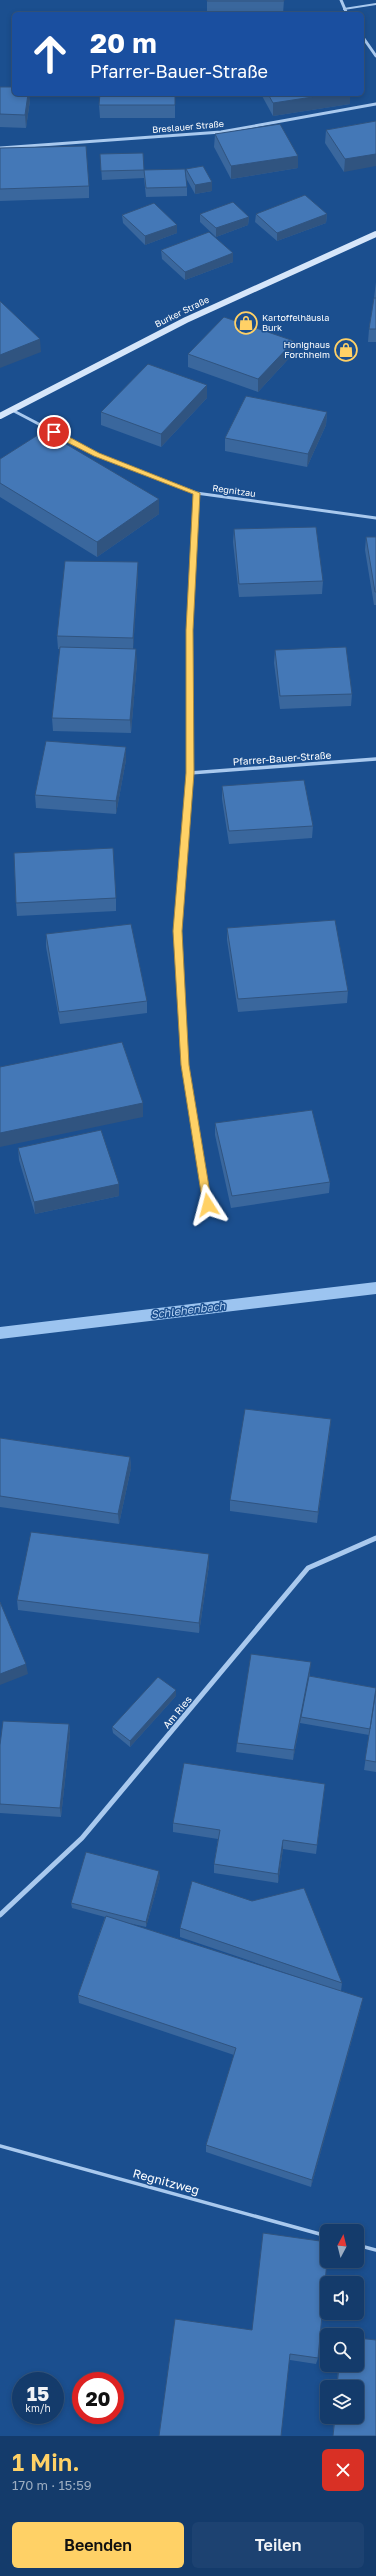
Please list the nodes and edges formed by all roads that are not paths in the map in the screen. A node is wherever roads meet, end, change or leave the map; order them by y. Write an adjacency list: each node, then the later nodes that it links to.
1 (341, 0): 3 (street)
2 (376, 4): 3 (lane)
3 (344, 9): 4 (street)
4 (346, 12)
5 (364, 39): 6 (street)
6 (376, 56)
7 (376, 104): 8 (street, Breslauer Straße)
8 (0, 148)
9 (376, 234): 10 (main road, Burker Straße)
10 (11, 410): 11 (main road, Burker Straße); 12 (street, Regnitzau)
11 (0, 416)
12 (196, 493): 13 (street, Regnitzau); 15 (street)
13 (376, 518)
14 (376, 759): 15 (street, Pfarrer-Bauer-Straße)
15 (190, 773): 16 (street)
16 (185, 1065): 17 (lane)
17 (208, 1205)
18 (376, 1538): 19 (street, Am Ries)
19 (0, 1915)
20 (0, 2146): 21 (lane, Regnitzweg)
21 (320, 2234)
22 (364, 2247): 23 (lane)
23 (376, 2250)

